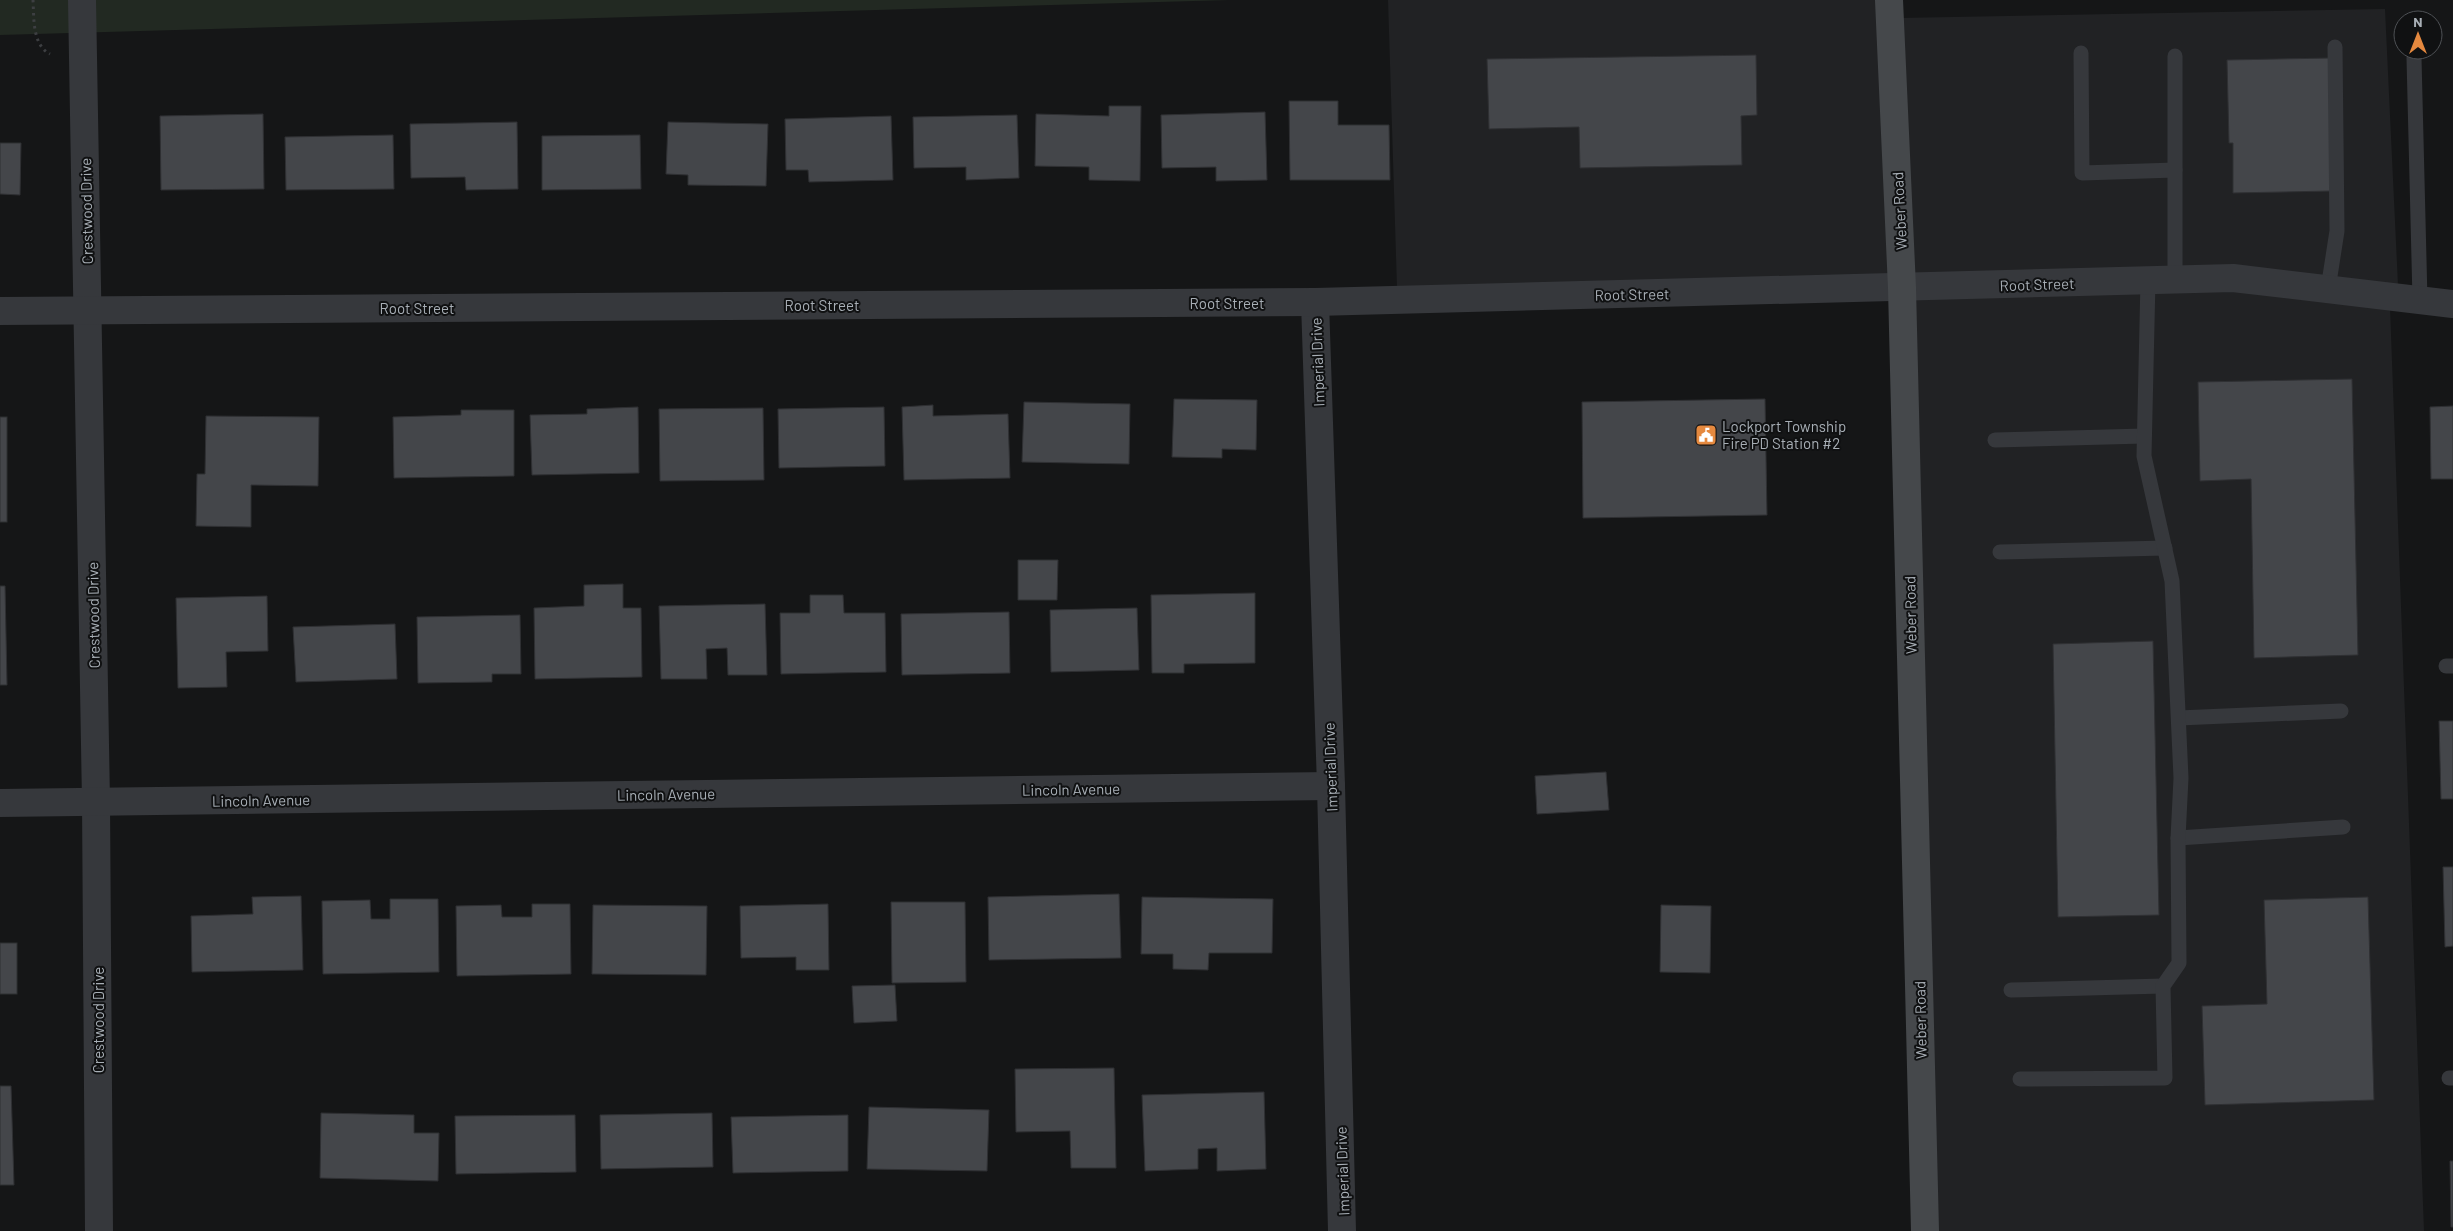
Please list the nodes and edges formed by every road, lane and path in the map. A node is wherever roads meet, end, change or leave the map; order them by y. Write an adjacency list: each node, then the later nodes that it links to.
1 (82, 0): 15 (street, Crestwood Drive)
2 (1889, 0): 10 (main road, Weber Road)
3 (2335, 47): 11 (lane)
4 (2080, 53): 7 (lane)
5 (2175, 56): 7 (lane)
6 (2414, 60): 12 (lane)
7 (2175, 170): 9 (lane)
8 (2148, 280): 9 (street, Root Street); 10 (street, Root Street); 17 (lane)
9 (2175, 280): 11 (street, Root Street)
10 (1902, 288): 13 (street, Root Street); 33 (main road, Weber Road)
11 (2328, 289): 12 (street, Root Street)
12 (2420, 300): 14 (street, Root Street)
13 (1315, 302): 15 (street, Root Street); 23 (street, Imperial Drive)
14 (2453, 304)
15 (88, 310): 16 (street, Root Street); 24 (street, Crestwood Drive)
16 (0, 311)
17 (2144, 436): 18 (lane); 19 (lane)
18 (1995, 440)
19 (2165, 548): 20 (lane); 22 (lane)
20 (2000, 552)
21 (2341, 711): 22 (lane)
22 (2179, 718): 27 (lane)
23 (1331, 786): 24 (street, Lincoln Avenue); 32 (street, Imperial Drive)
24 (96, 802): 25 (street, Lincoln Avenue); 31 (street, Crestwood Drive)
25 (0, 803)
26 (2343, 827): 27 (lane)
27 (2178, 838): 28 (lane)
28 (2163, 986): 29 (lane); 30 (lane)
29 (2011, 990)
30 (2020, 1079)
31 (100, 1231)
32 (1342, 1231)
33 (1925, 1231)

